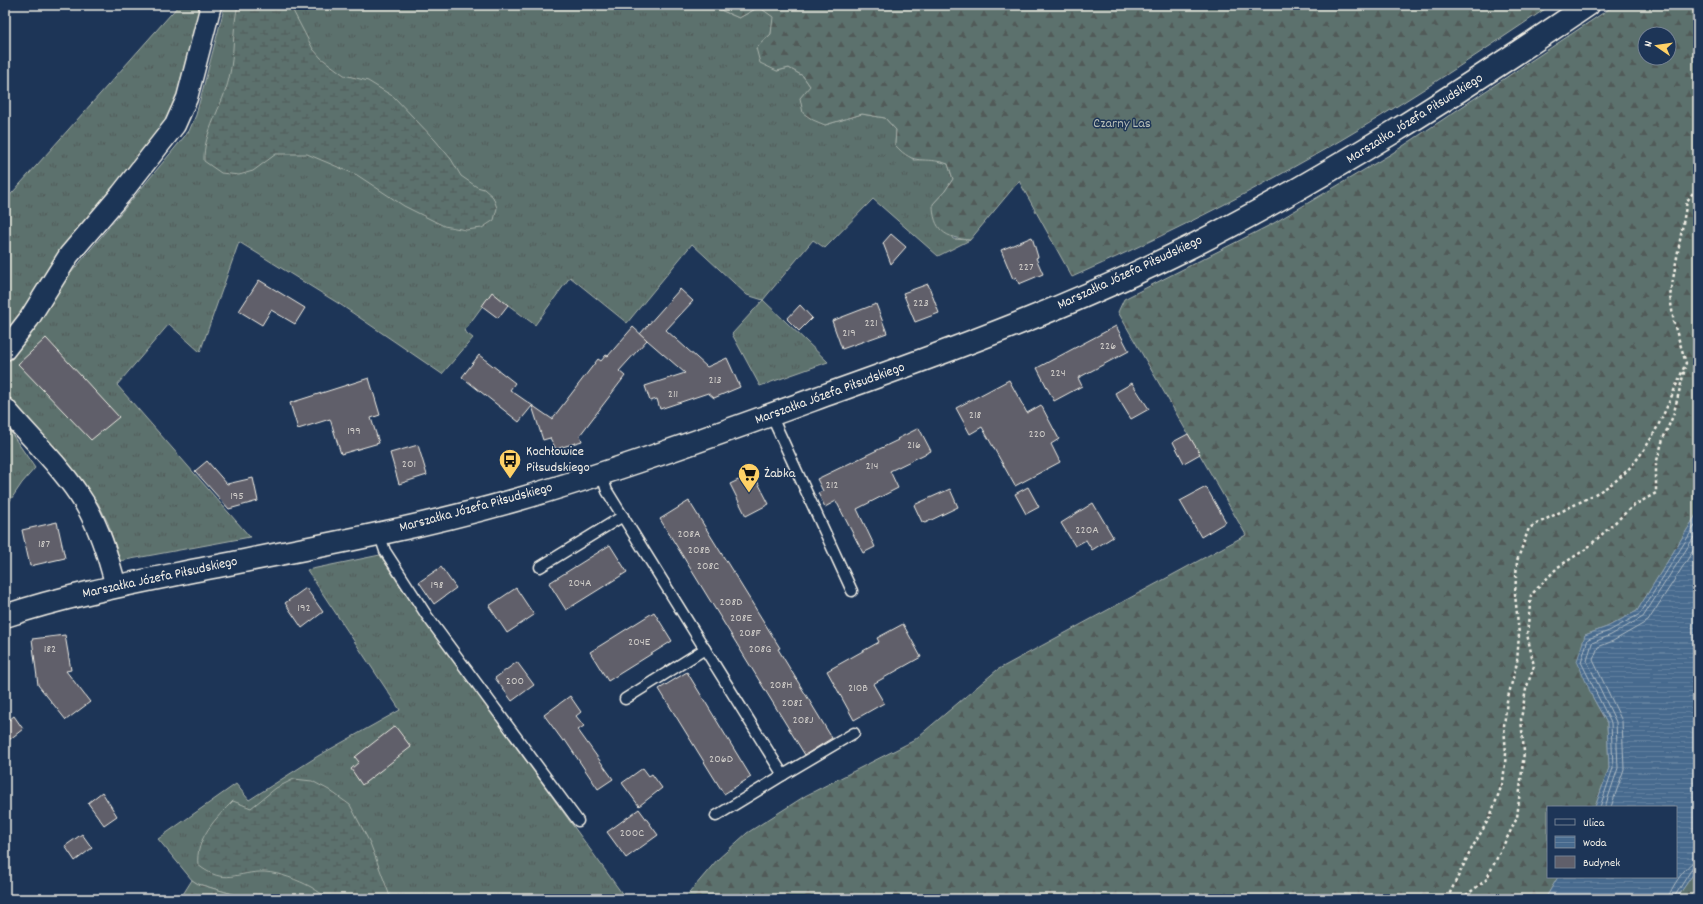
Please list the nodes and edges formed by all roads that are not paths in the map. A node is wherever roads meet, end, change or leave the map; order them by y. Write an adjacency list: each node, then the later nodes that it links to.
1 (211, 5): 3 (street)
2 (1588, 5): 5 (street, Marszałka Józefa Piłsudskiego)
3 (5, 350)
4 (5, 408): 10 (street)
5 (771, 415): 6 (street, Marszałka Józefa Piłsudskiego); 11 (lane)
6 (601, 473): 7 (lane); 8 (street, Marszałka Józefa Piłsudskiego)
7 (623, 516): 9 (lane); 13 (lane)
8 (378, 533): 10 (street, Marszałka Józefa Piłsudskiego); 18 (lane)
9 (540, 567)
10 (116, 587): 12 (street, Marszałka Józefa Piłsudskiego)
11 (852, 591)
12 (5, 616)
13 (705, 649): 14 (lane); 16 (lane)
14 (625, 699)
15 (854, 733): 16 (lane)
16 (783, 775): 17 (lane)
17 (716, 816)
18 (578, 821)

